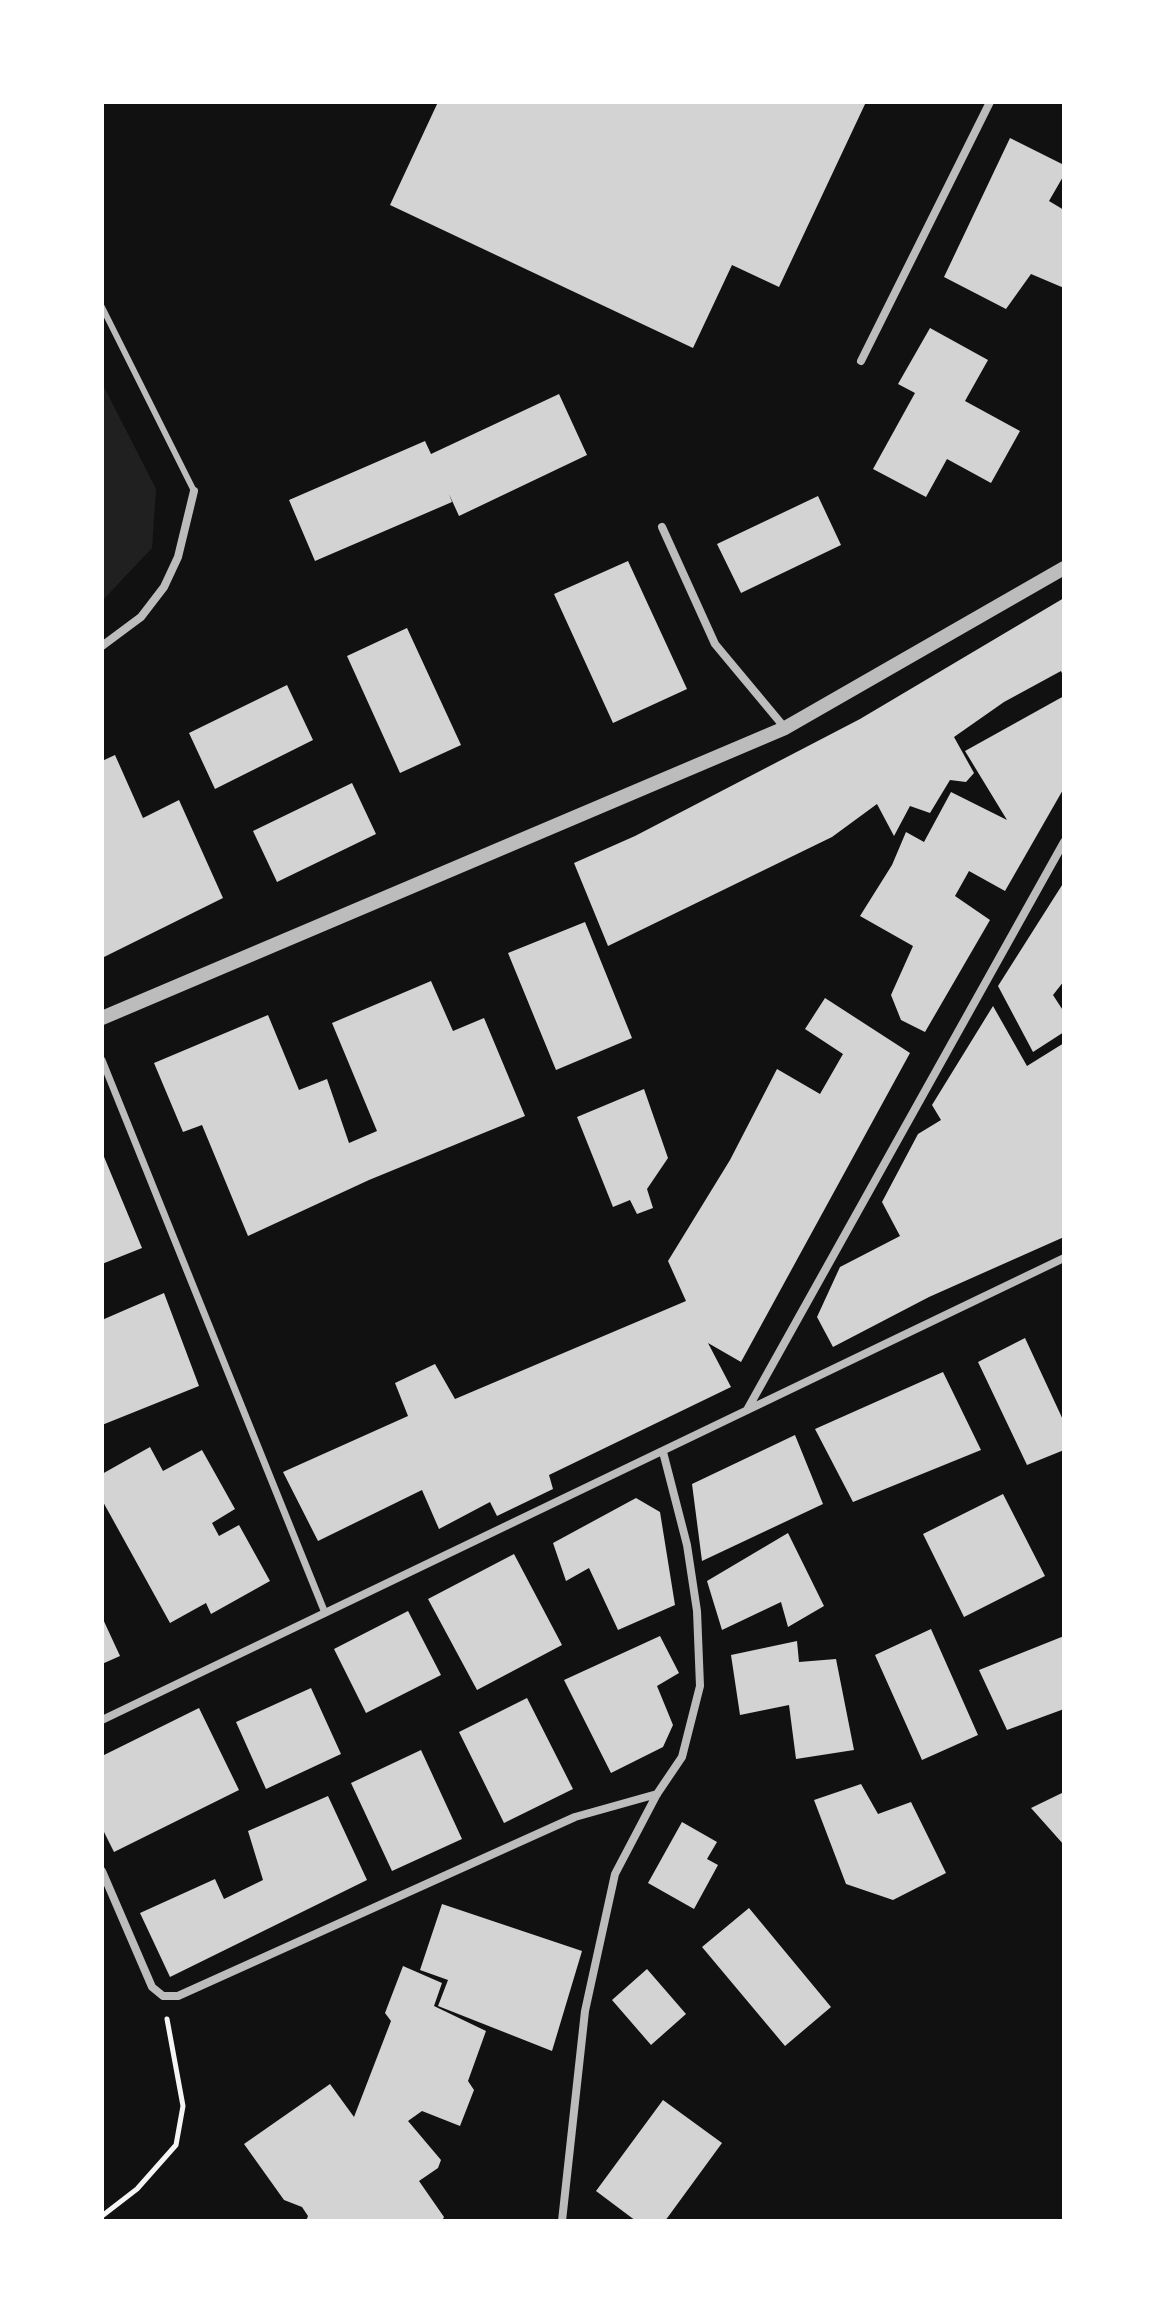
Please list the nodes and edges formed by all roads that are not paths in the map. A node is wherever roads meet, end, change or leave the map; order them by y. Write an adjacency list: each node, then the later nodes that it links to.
1 (990, 102): 3 (street)
2 (102, 307): 4 (lane)
3 (861, 361)
4 (194, 491): 7 (street)
5 (662, 527): 8 (street)
6 (1064, 568): 8 (street)
7 (102, 646)
8 (785, 728): 10 (street)
9 (1064, 842): 13 (street)
10 (102, 1018)
11 (102, 1060): 15 (street)
12 (1064, 1258): 13 (street)
13 (746, 1412): 14 (street)
14 (663, 1452): 15 (street); 17 (street)
15 (325, 1613): 16 (street)
16 (102, 1720)
17 (657, 1794): 18 (street); 19 (street)
18 (102, 1871)
19 (562, 2221)

